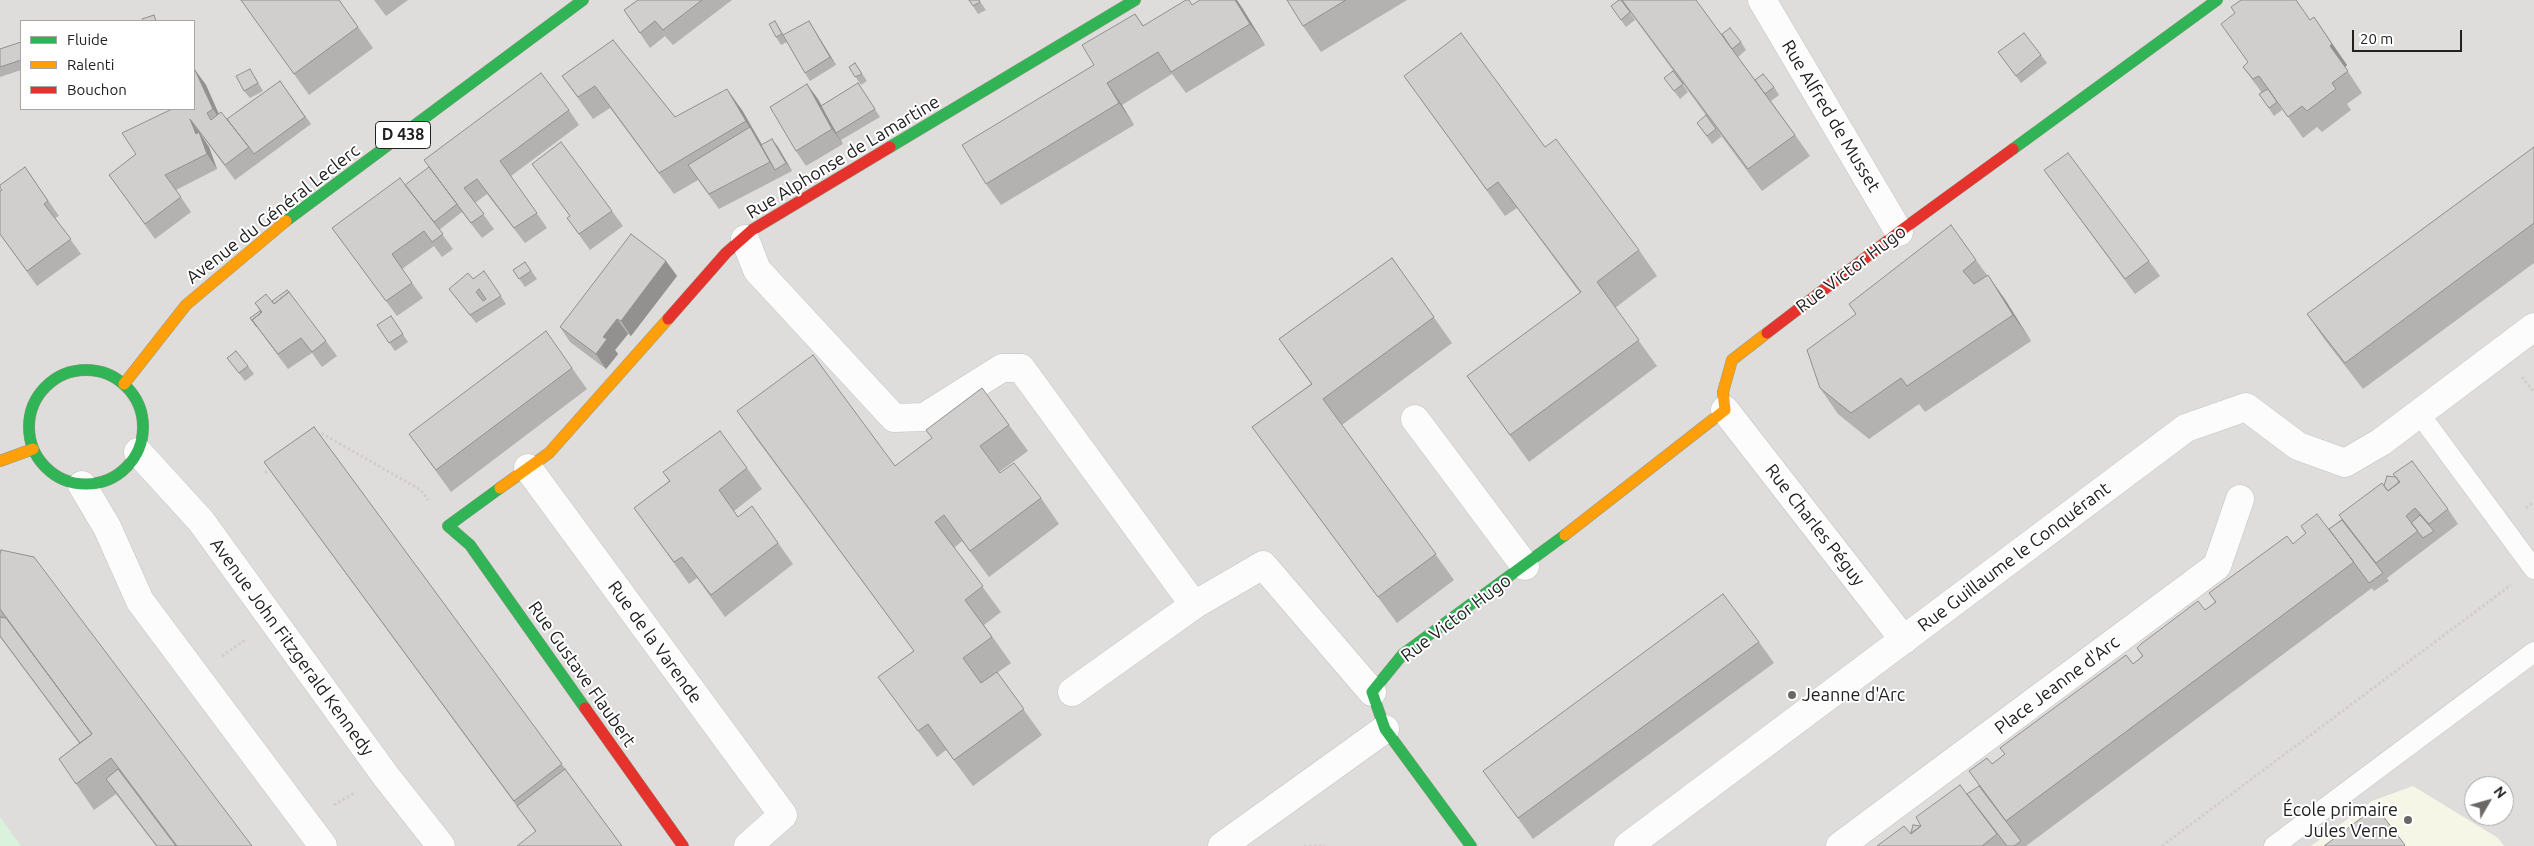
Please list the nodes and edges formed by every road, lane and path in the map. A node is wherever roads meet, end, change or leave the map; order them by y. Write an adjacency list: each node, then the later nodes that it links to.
1 (583, 0): 8 (street, Avenue du Général Leclerc / D 438)
2 (1135, 0): 6 (street, Rue Alphonse de Lamartine)
3 (1762, 0): 5 (street, Rue Alfred de Musset)
4 (2217, 0): 5 (street, Rue Victor Hugo)
5 (1899, 232): 9 (street, Rue Victor Hugo)
6 (745, 239): 17 (street, Rue Alphonse de Lamartine); 24 (street)
7 (2534, 327): 10 (street)
8 (124, 384): 13 (street); 14 (street)
9 (1725, 410): 22 (street, Rue Victor Hugo); 26 (street, Rue Charles Péguy)
10 (2418, 412): 23 (lane); 26 (street, Rue Guillaume le Conquérant)
11 (1415, 419): 22 (street, Rue Victor Hugo)
12 (313, 439): 21 (path)
13 (33, 449): 15 (street); 19 (street)
14 (138, 452): 19 (street); 25 (street, Avenue John Fitzgerald Kennedy)
15 (0, 461)
16 (273, 468): 18 (path)
17 (528, 468): 21 (street, Rue Alphonse de Lamartine); 38 (street, Rue de la Varende)
18 (265, 473)
19 (82, 484): 28 (street)
20 (2240, 499): 43 (street, Place Jeanne d'Arc)
21 (448, 526): 37 (street, Rue Gustave Flaubert)
22 (1525, 566): 30 (street, Rue Victor Hugo)
23 (2534, 569): 44 (path)
24 (1194, 605): 29 (street); 30 (street)
25 (273, 622): 28 (path); 32 (street, Avenue John Fitzgerald Kennedy)
26 (1904, 640): 34 (street, Rue Guillaume le Conquérant)
27 (2534, 652): 45 (lane)
28 (195, 675): 33 (street)
29 (1072, 692)
30 (1372, 692): 31 (street)
31 (1385, 729): 39 (street); 42 (street)
32 (385, 775): 33 (path); 36 (street, Avenue John Fitzgerald Kennedy)
33 (306, 821): 35 (street)
34 (1644, 841)
35 (323, 846)
36 (441, 846)
37 (683, 846)
38 (748, 846)
39 (1222, 846)
40 (1304, 846): 41 (path)
41 (1325, 846)
42 (1471, 846)
43 (1840, 846)
44 (2162, 846)
45 (2274, 846)

